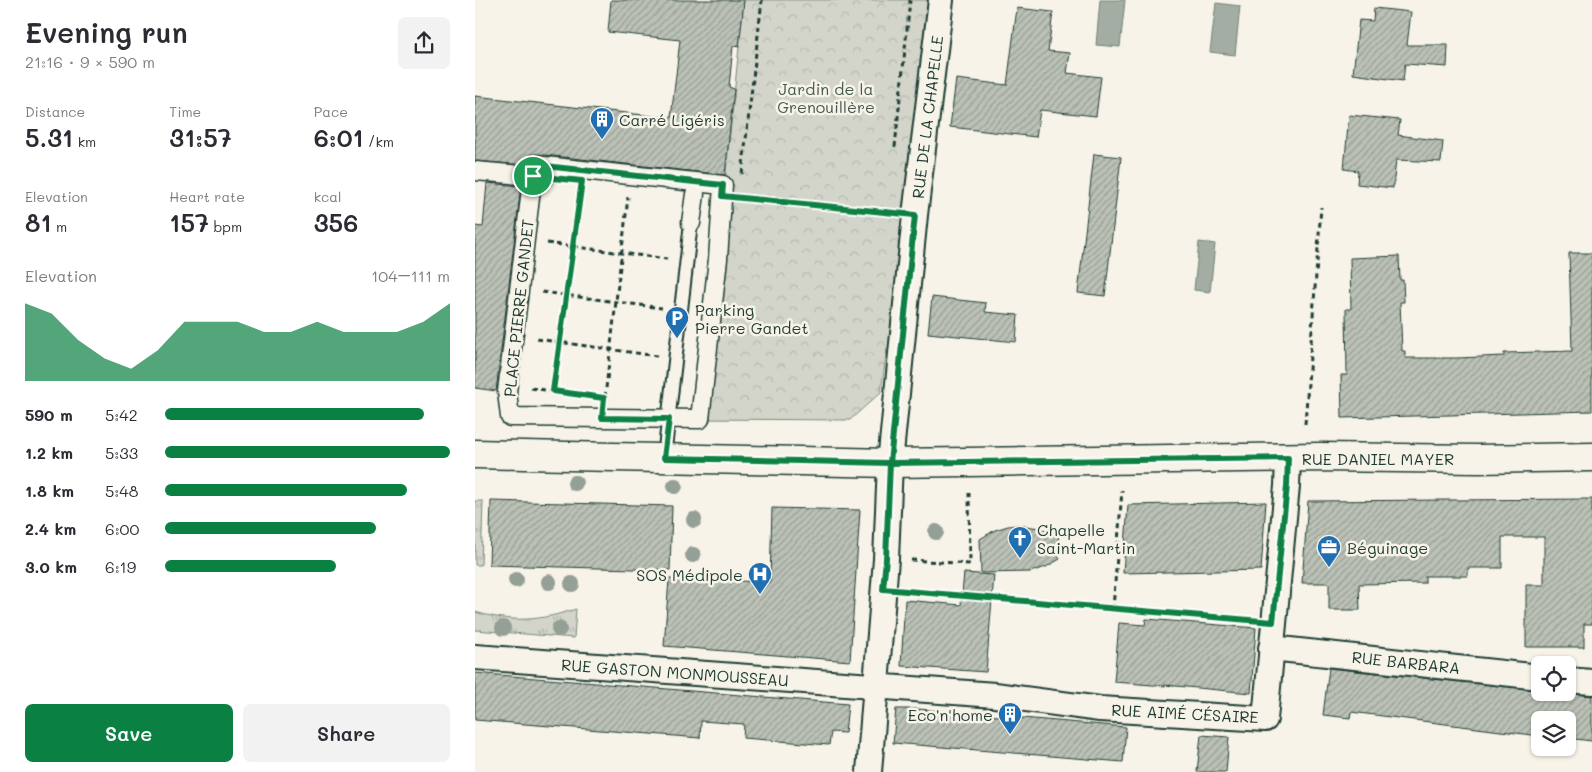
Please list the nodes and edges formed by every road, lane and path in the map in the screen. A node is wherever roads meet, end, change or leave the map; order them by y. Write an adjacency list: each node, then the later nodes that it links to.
1 (910, 0): 3 (path)
2 (941, 0): 13 (street, RUE DE LA CHAPELLE)
3 (895, 150)
4 (475, 171): 5 (street)
5 (533, 176): 6 (street); 9 (street); 30 (street, PLACE PIERRE GANDET)
6 (582, 181): 7 (street); 16 (path)
7 (629, 186): 8 (street); 17 (path)
8 (695, 194): 9 (street); 14 (street)
9 (722, 196): 12 (path); 31 (street, PLACE PIERRE GANDET)
10 (892, 204): 12 (path)
11 (1321, 207): 32 (path)
12 (891, 213): 13 (path)
13 (915, 215): 37 (street, RUE DE LA CHAPELLE)
14 (691, 223): 18 (lane)
15 (538, 242): 16 (path)
16 (573, 246): 17 (path); 20 (path)
17 (622, 253): 18 (path); 21 (path)
18 (687, 261): 22 (lane)
19 (540, 292): 20 (path)
20 (566, 296): 21 (path); 24 (path)
21 (616, 302): 22 (path); 25 (path)
22 (681, 311): 26 (lane)
23 (534, 339): 24 (path)
24 (560, 342): 25 (path); 28 (path)
25 (610, 349): 26 (path); 30 (path)
26 (676, 359): 31 (lane)
27 (527, 388): 28 (path)
28 (553, 391): 29 (path)
29 (570, 394)
30 (602, 418): 31 (street, PLACE PIERRE GANDET)
31 (669, 419): 35 (lane)
32 (1305, 424)
33 (475, 454): 35 (main road, RUE DANIEL MAYER)
34 (1592, 457): 36 (main road, RUE DANIEL MAYER)
35 (664, 458): 37 (main road, RUE DANIEL MAYER)
36 (1288, 458): 37 (main road, RUE DANIEL MAYER); 43 (street, RUE AIMÉ CÉSAIRE)
37 (890, 463): 40 (street, RUE DE LA CHAPELLE)
38 (1122, 490): 42 (path)
39 (969, 493): 40 (path)
40 (886, 559): 41 (street, RUE DE LA CHAPELLE)
41 (883, 589): 42 (path); 49 (street, RUE DE LA CHAPELLE)
42 (1113, 609): 43 (path)
43 (1273, 622): 44 (street, RUE AIMÉ CÉSAIRE)
44 (1271, 648): 46 (street, RUE BARBARA); 49 (street, RUE AIMÉ CÉSAIRE)
45 (475, 657): 49 (street, RUE GASTON MONMOUSSEAU)
46 (1531, 676)
47 (1576, 681): 48 (street)
48 (1592, 682)
49 (875, 687): 50 (street, RUE DE LA CHAPELLE)
50 (869, 772)

